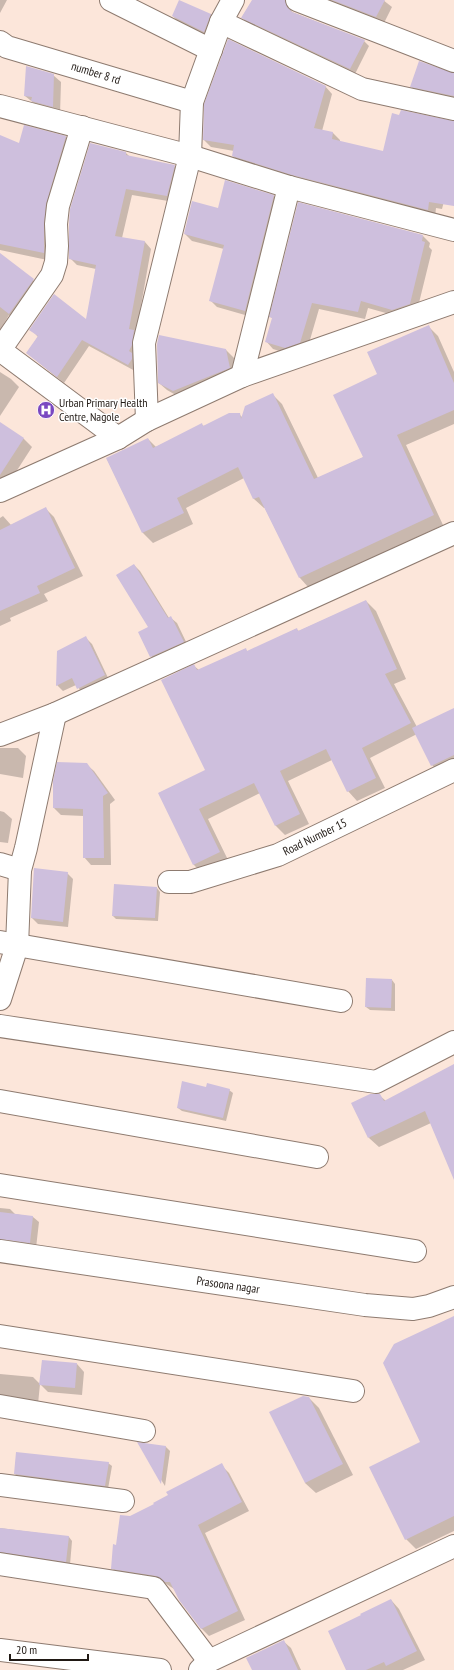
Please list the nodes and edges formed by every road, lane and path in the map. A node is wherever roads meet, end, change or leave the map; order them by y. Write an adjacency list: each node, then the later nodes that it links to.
1 (111, 0): 6 (street)
2 (233, 0): 4 (street)
3 (297, 0): 7 (street)
4 (221, 22): 6 (street); 10 (street)
5 (0, 42): 8 (street, number 8 rd)
6 (211, 50): 8 (street)
7 (454, 61)
8 (192, 102): 12 (street)
9 (0, 106): 11 (street)
10 (454, 109)
11 (82, 127): 12 (street); 16 (street)
12 (190, 156): 13 (street); 18 (street)
13 (289, 187): 14 (street); 17 (street)
14 (454, 230)
15 (454, 302): 17 (street)
16 (0, 350): 19 (street)
17 (242, 376): 18 (street)
18 (147, 420): 19 (street)
19 (118, 438): 20 (street)
20 (0, 491)
21 (454, 533): 22 (street)
22 (55, 714): 23 (street); 25 (street)
23 (0, 735)
24 (454, 770): 26 (street, Road Number 15)
25 (10, 867): 27 (street)
26 (169, 882)
27 (8, 944): 28 (street); 29 (street)
28 (0, 999)
29 (341, 1001)
30 (0, 1026): 31 (street)
31 (454, 1042)
32 (0, 1101): 33 (street)
33 (317, 1157)
34 (0, 1185): 36 (street)
35 (0, 1251): 37 (street, Prasoona nagar)
36 (415, 1252)
37 (454, 1297)
38 (0, 1336): 39 (street)
39 (353, 1391)
40 (0, 1406): 41 (street)
41 (144, 1431)
42 (0, 1485): 43 (street)
43 (123, 1501)
44 (454, 1546): 47 (street)
45 (0, 1564): 47 (street)
46 (0, 1650): 48 (street)
47 (205, 1666)
48 (160, 1670)

